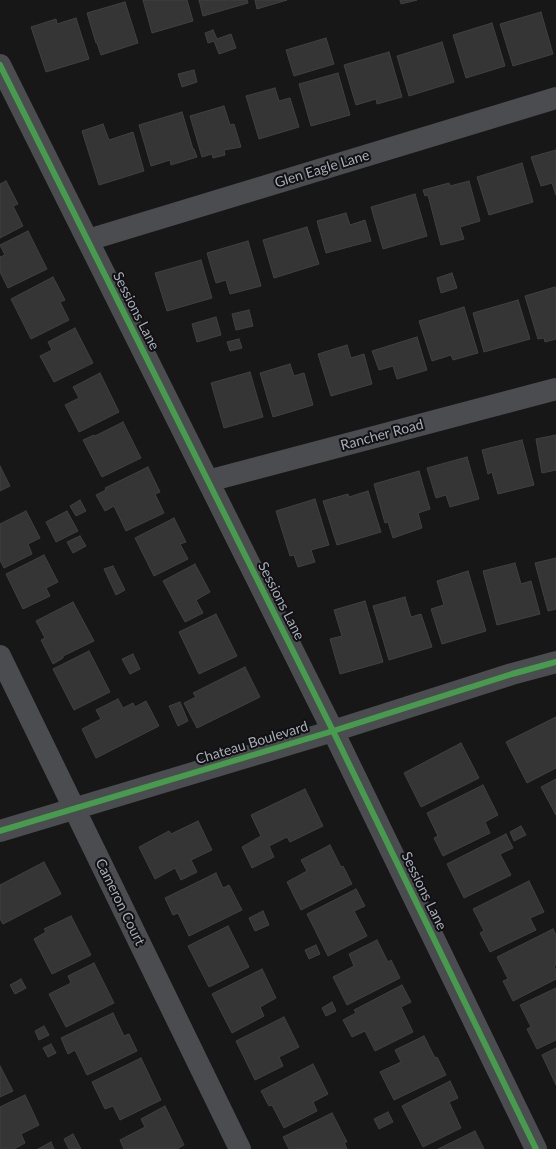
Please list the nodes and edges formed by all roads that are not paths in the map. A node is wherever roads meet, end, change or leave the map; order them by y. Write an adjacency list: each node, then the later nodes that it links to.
1 (0, 65): 3 (street, Sessions Lane)
2 (556, 98): 3 (street, Glen Eagle Lane)
3 (88, 240): 5 (street, Sessions Lane)
4 (556, 389): 5 (street, Rancher Road)
5 (208, 481): 8 (street, Sessions Lane)
6 (0, 656): 9 (street, Cameron Court)
7 (556, 662): 8 (street, Chateau Boulevard)
8 (333, 731): 9 (street, Chateau Boulevard); 12 (street, Sessions Lane)
9 (74, 809): 10 (street, Chateau Boulevard); 11 (street, Cameron Court)
10 (0, 831)
11 (240, 1149)
12 (536, 1149)

